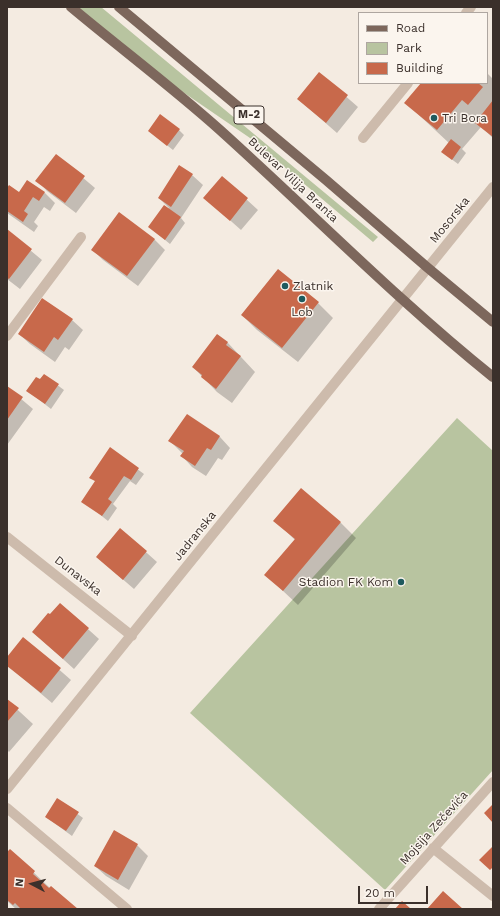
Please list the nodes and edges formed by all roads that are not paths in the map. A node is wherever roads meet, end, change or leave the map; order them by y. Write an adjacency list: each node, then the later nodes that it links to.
1 (71, 7): 8 (main road, Bulevar Vilija Branta / M-2)
2 (122, 8): 7 (main road, Bulevar Vilija Branta / M-2)
3 (407, 84): 4 (street)
4 (363, 138)
5 (493, 187): 7 (street, Mosorska)
6 (81, 237): 10 (street)
7 (428, 268): 8 (street, Mosorska); 9 (main road, Bulevar Vilija Branta / M-2)
8 (402, 298): 11 (main road, Bulevar Vilija Branta / M-2); 13 (street, Jadranska)
9 (493, 322)
10 (7, 336)
11 (493, 377)
12 (7, 537): 13 (street, Dunavska)
13 (132, 636): 15 (street, Jadranska)
14 (493, 782): 17 (street, Mojsija Zečevića)
15 (7, 789)
16 (7, 808): 19 (street)
17 (433, 848): 18 (street); 20 (street, Mojsija Zečevića)
18 (493, 896)
19 (121, 907)
20 (379, 909)

